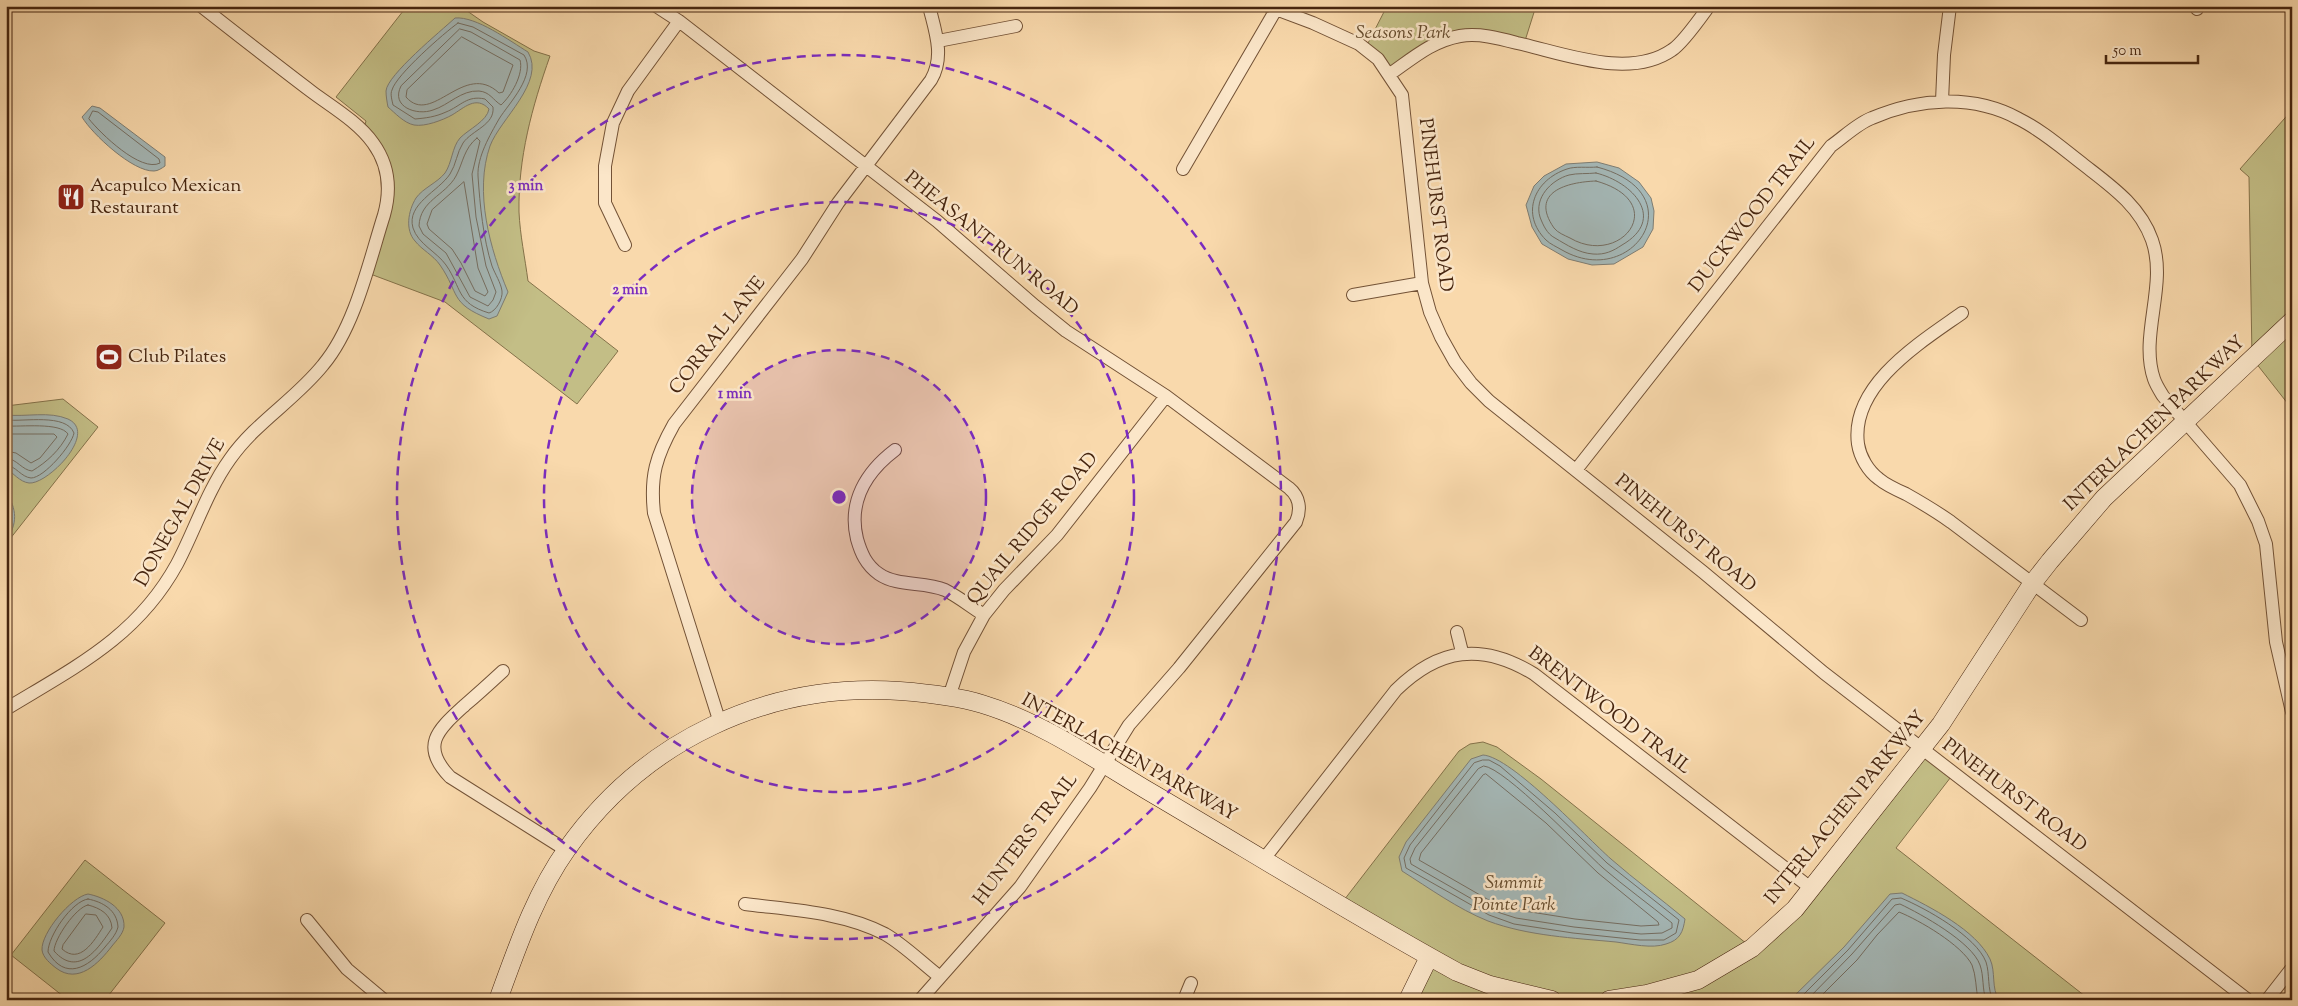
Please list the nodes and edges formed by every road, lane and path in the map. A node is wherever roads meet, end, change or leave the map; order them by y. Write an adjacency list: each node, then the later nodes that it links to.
1 (201, 6): 31 (street, DONEGAL DRIVE)
2 (656, 6): 7 (street, PHEASANT RUN ROAD)
3 (929, 6): 9 (street, CORRAL LANE)
4 (1709, 6): 10 (street)
5 (1950, 6): 11 (street)
6 (1274, 7): 10 (street, PINEHURST ROAD); 13 (street)
7 (679, 21): 12 (street, PHEASANT RUN ROAD); 14 (street)
8 (1016, 26): 9 (street)
9 (938, 41): 12 (street, CORRAL LANE)
10 (1390, 74): 15 (street, PINEHURST ROAD)
11 (1942, 101): 20 (street, DUCKWOOD TRAIL); 22 (street, DUCKWOOD TRAIL)
12 (865, 166): 19 (street, PHEASANT RUN ROAD); 33 (street, CORRAL LANE)
13 (1183, 169)
14 (625, 245)
15 (1422, 283): 16 (street); 22 (street, PINEHURST ROAD)
16 (1353, 295)
17 (1962, 313): 24 (street)
18 (2292, 321): 20 (street, INTERLACHEN PARKWAY)
19 (1166, 396): 23 (street, PHEASANT RUN ROAD); 25 (street, QUAIL RIDGE ROAD)
20 (2184, 421): 24 (street, INTERLACHEN PARKWAY); 32 (street, DUCKWOOD TRAIL)
21 (895, 450): 25 (street)
22 (1576, 470): 34 (street, PINEHURST ROAD)
23 (1300, 508): 35 (street, HUNTERS TRAIL)
24 (2032, 584): 26 (street); 34 (street, INTERLACHEN PARKWAY)
25 (984, 615): 30 (street, QUAIL RIDGE ROAD)
26 (2081, 620)
27 (1457, 632): 28 (street)
28 (1462, 652): 37 (street); 38 (street, BRENTWOOD TRAIL)
29 (503, 671): 36 (street)
30 (949, 698): 33 (street, INTERLACHEN PARKWAY); 35 (street, INTERLACHEN PARKWAY)
31 (6, 709)
32 (2292, 712)
33 (720, 723): 36 (street, INTERLACHEN PARKWAY)
34 (1921, 749): 38 (street, INTERLACHEN PARKWAY); 52 (street, PINEHURST ROAD)
35 (1104, 765): 37 (street, INTERLACHEN PARKWAY); 43 (street, HUNTERS TRAIL)
36 (566, 850): 46 (street, INTERLACHEN PARKWAY)
37 (1264, 859): 41 (street, INTERLACHEN PARKWAY)
38 (1812, 889): 51 (street, INTERLACHEN PARKWAY)
39 (745, 904): 43 (street)
40 (307, 920): 45 (street)
41 (1429, 957): 49 (street); 50 (street, INTERLACHEN PARKWAY)
42 (2292, 968): 53 (street)
43 (940, 977): 47 (street, HUNTERS TRAIL)
44 (1191, 983): 48 (street)
45 (384, 1000)
46 (498, 1000)
47 (920, 1000)
48 (1184, 1000)
49 (1408, 1000)
50 (1552, 1000)
51 (1609, 1000)
52 (2248, 1000)
53 (2267, 1000)

